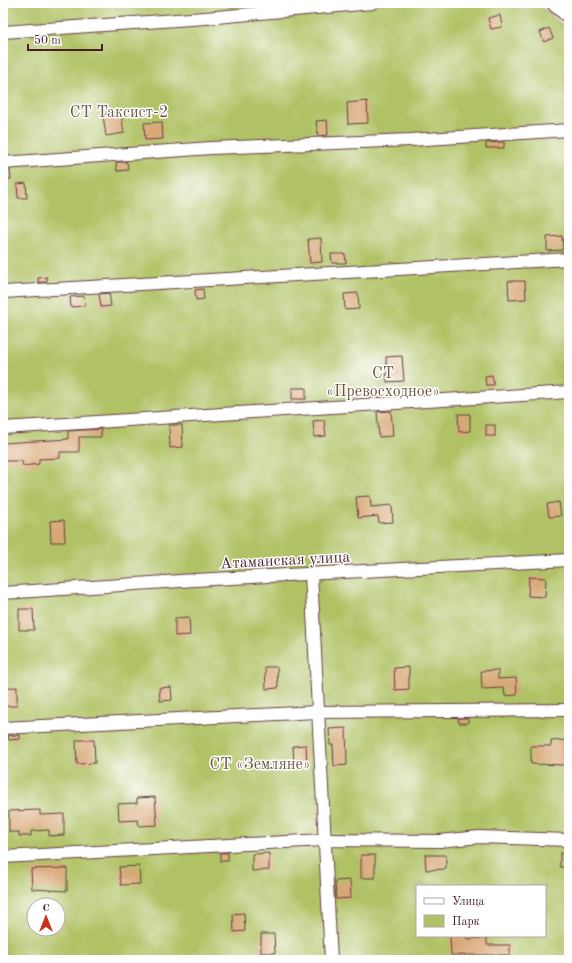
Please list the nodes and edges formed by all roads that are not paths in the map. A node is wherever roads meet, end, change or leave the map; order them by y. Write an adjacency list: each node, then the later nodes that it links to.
1 (372, 3): 4 (street)
2 (556, 3): 3 (highway)
3 (569, 14)
4 (3, 32)
5 (569, 130): 6 (street)
6 (3, 163)
7 (569, 259): 8 (street)
8 (3, 292)
9 (569, 392): 10 (street)
10 (3, 428)
11 (569, 560): 12 (street, Атаманская улица)
12 (311, 574): 13 (street, Атаманская улица); 15 (street)
13 (3, 593)
14 (569, 710): 15 (street)
15 (317, 712): 16 (street); 17 (street)
16 (3, 728)
17 (324, 840): 18 (street); 19 (street); 20 (street)
18 (569, 840)
19 (3, 857)
20 (331, 960)

